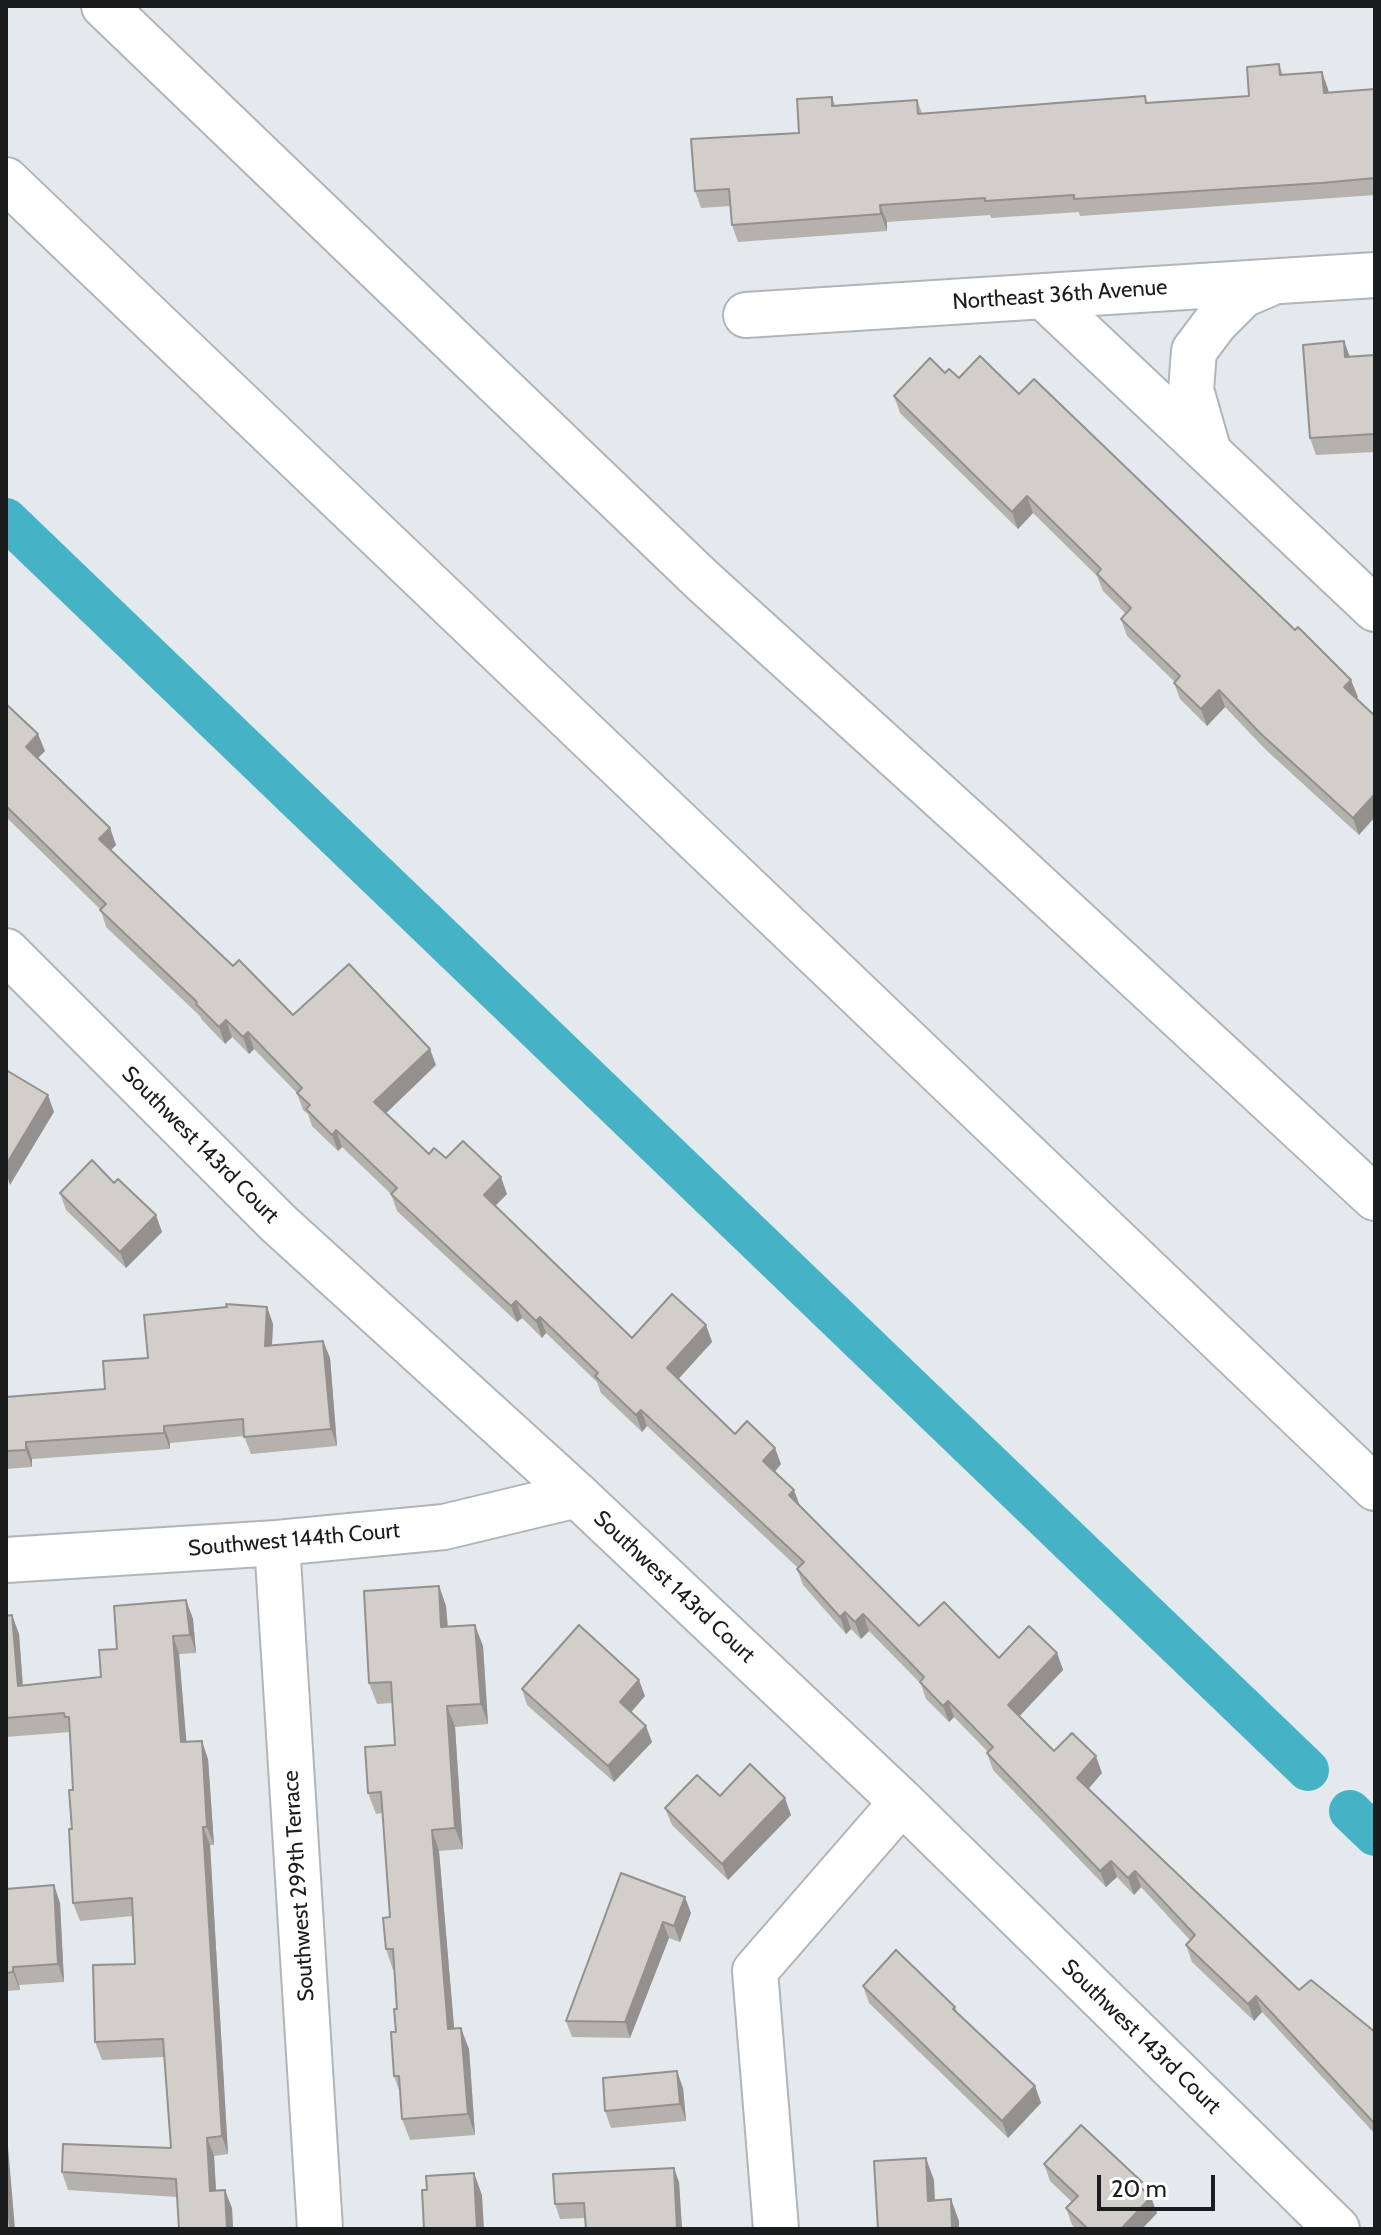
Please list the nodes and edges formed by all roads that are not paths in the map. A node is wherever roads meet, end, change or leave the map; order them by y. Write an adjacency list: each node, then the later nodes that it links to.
1 (104, 6): 10 (main road)
2 (6, 180): 11 (main road)
3 (1375, 275): 4 (main road, Northeast 36th Avenue)
4 (1275, 282): 5 (main road, Northeast 36th Avenue); 7 (main road)
5 (1043, 296): 6 (main road, Northeast 36th Avenue); 7 (main road)
6 (746, 315)
7 (1208, 451): 8 (main road)
8 (1375, 609)
9 (7, 954): 12 (main road, Southwest 143rd Court)
10 (1375, 1198)
11 (1375, 1488)
12 (577, 1495): 13 (main road, Southwest 144th Court); 15 (main road, Southwest 143rd Court)
13 (277, 1543): 14 (main road, Southwest 144th Court); 16 (main road, Southwest 299th Terrace)
14 (6, 1560)
15 (902, 1802): 17 (main road); 18 (main road, Southwest 143rd Court)
16 (320, 2229)
17 (776, 2229)
18 (1337, 2229)

